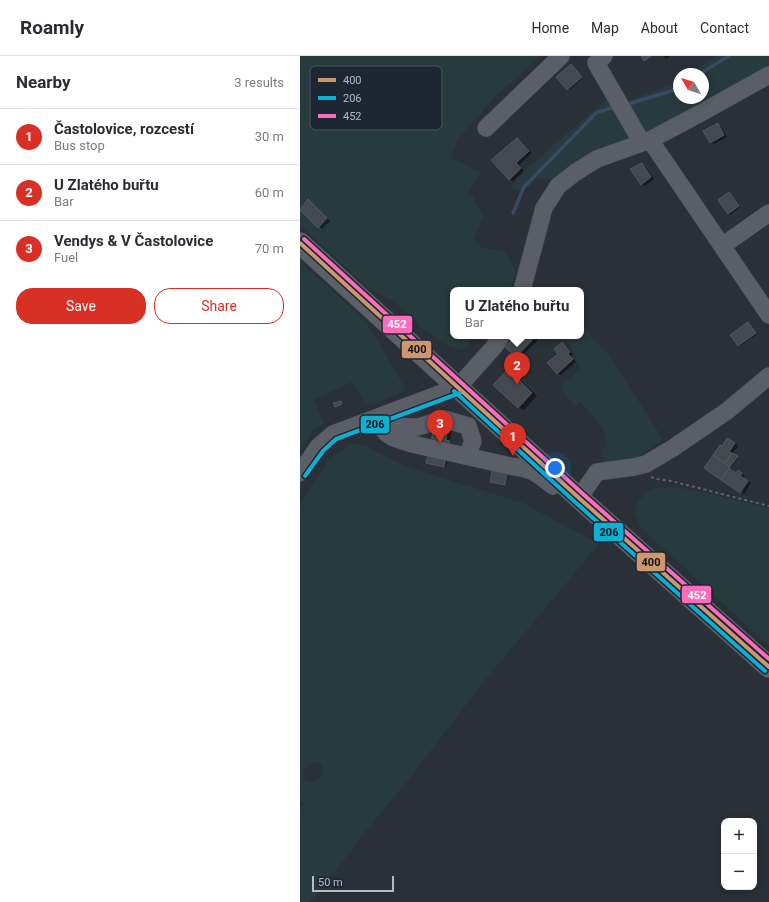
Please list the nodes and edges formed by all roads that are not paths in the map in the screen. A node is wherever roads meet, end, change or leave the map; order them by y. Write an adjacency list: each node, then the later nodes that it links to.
1 (561, 56): 4 (street)
2 (597, 58): 5 (street)
3 (769, 75): 5 (street)
4 (486, 128)
5 (646, 141): 8 (street); 9 (street)
6 (769, 213): 8 (street)
7 (300, 243): 13 (main road)
8 (722, 246): 10 (street)
9 (523, 287)
10 (769, 315)
11 (499, 339): 13 (street)
12 (769, 376): 17 (street)
13 (458, 387): 14 (street); 17 (main road)
14 (384, 415): 15 (street); 15 (street); 16 (street)
15 (465, 455): 18 (street)
16 (300, 473)
17 (579, 498): 18 (main road)
18 (682, 590): 19 (main road)
19 (769, 667)

